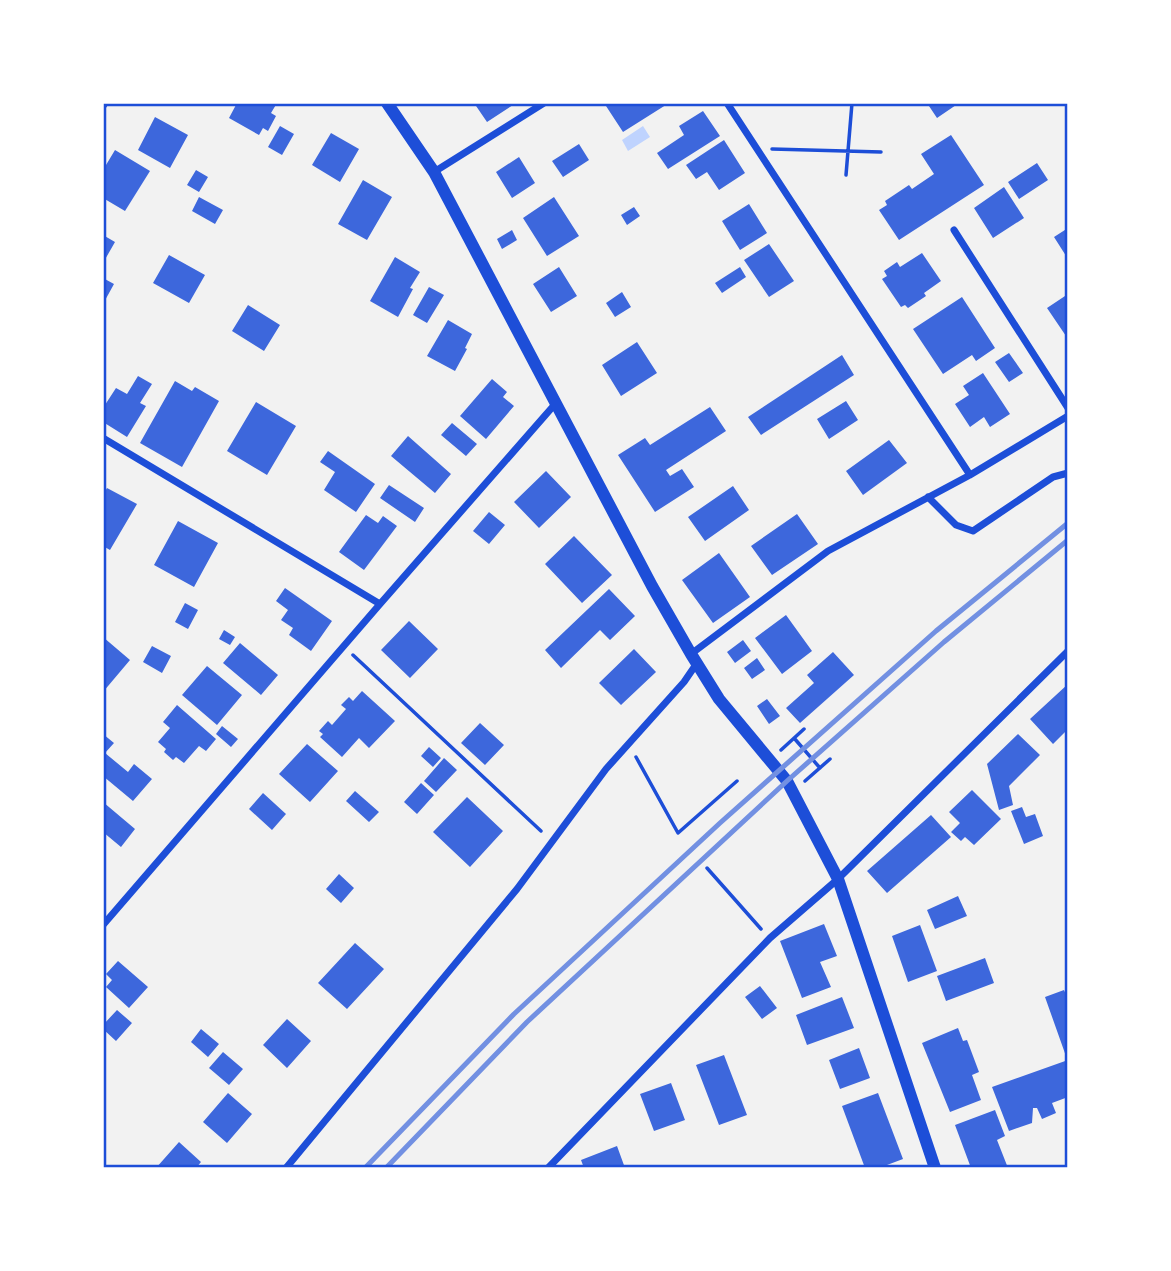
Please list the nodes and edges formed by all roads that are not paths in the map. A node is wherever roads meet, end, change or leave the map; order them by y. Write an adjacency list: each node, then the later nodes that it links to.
1 (387, 103): 4 (street)
2 (544, 103): 4 (street)
3 (727, 103): 11 (street)
4 (435, 172): 6 (street)
5 (954, 230): 7 (street)
6 (556, 404): 13 (street); 15 (street)
7 (1068, 408)
8 (1068, 416): 11 (street)
9 (103, 438): 13 (street)
10 (1068, 473): 12 (street)
11 (970, 475): 12 (street)
12 (928, 497): 15 (street)
13 (380, 604): 17 (street)
14 (1068, 651): 16 (street)
15 (694, 658): 16 (street); 18 (street)
16 (838, 879): 19 (street); 20 (street)
17 (103, 925)
18 (286, 1168)
19 (548, 1168)
20 (935, 1168)

